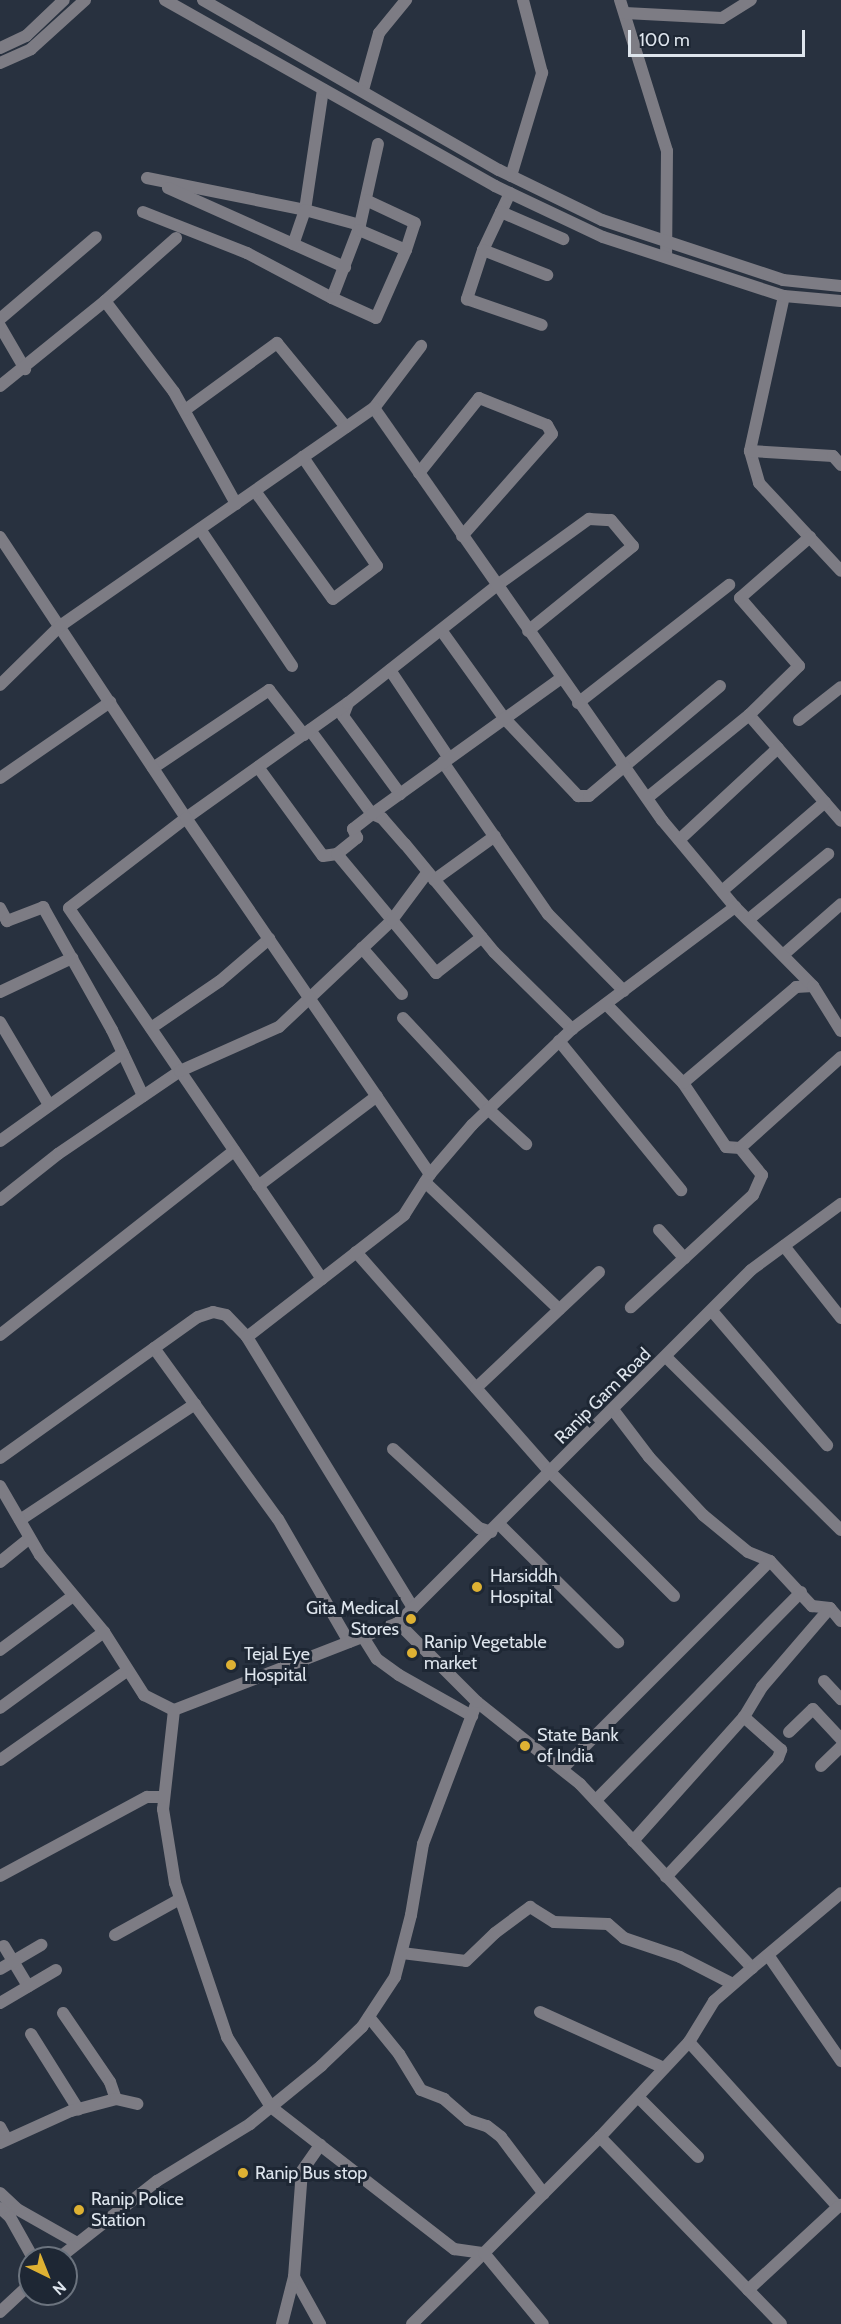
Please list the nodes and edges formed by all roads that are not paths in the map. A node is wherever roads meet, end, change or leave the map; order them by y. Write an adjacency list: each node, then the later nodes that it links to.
1 (64, 0): 10 (street)
2 (85, 0): 11 (street)
3 (165, 0): 12 (street)
4 (202, 0): 13 (street)
5 (406, 0): 13 (street)
6 (523, 0): 15 (street)
7 (620, 0): 9 (street)
8 (751, 0): 9 (street)
9 (625, 13): 25 (street)
10 (0, 48)
11 (0, 63)
12 (323, 89): 16 (street); 18 (street)
13 (363, 90): 15 (street)
14 (378, 144): 17 (street)
15 (511, 176): 25 (street)
16 (510, 193): 20 (street); 29 (street)
17 (366, 200): 21 (street); 27 (street)
18 (305, 210): 21 (street); 26 (street); 26 (street)
19 (143, 212): 34 (street)
20 (501, 212): 24 (street); 28 (street)
21 (360, 228): 27 (street); 30 (street)
22 (96, 237): 37 (street)
23 (176, 238): 35 (street)
24 (563, 239)
25 (668, 242): 29 (street); 32 (street)
26 (293, 244): 30 (street)
27 (406, 250): 34 (street)
28 (483, 250): 31 (street); 38 (street)
29 (666, 256): 33 (street)
30 (345, 267): 34 (street)
31 (547, 275)
32 (841, 286)
33 (784, 296): 36 (street); 46 (street)
34 (332, 298)
35 (105, 301): 41 (street); 44 (street)
36 (841, 301)
37 (0, 319)
38 (542, 325)
39 (0, 326): 41 (street)
40 (421, 346): 43 (street)
41 (25, 369): 42 (street)
42 (0, 386)
43 (374, 408): 45 (street); 49 (street)
44 (184, 410): 45 (street); 51 (street)
45 (346, 427): 47 (street)
46 (750, 451): 48 (street); 55 (street)
47 (303, 457): 50 (street); 50 (street)
48 (838, 458)
49 (419, 473): 53 (street); 53 (street)
50 (255, 490): 51 (street)
51 (236, 504): 52 (street)
52 (200, 529): 59 (street); 62 (street)
53 (462, 536): 58 (street)
54 (0, 537): 59 (street)
55 (810, 537): 56 (street); 71 (street)
56 (841, 571)
57 (729, 585): 70 (street)
58 (496, 586): 60 (street); 61 (street); 61 (street)
59 (60, 626): 65 (street); 68 (street)
60 (441, 630): 63 (street); 72 (street)
61 (528, 631): 64 (street)
62 (292, 666)
63 (390, 670): 69 (street); 76 (street)
64 (561, 678): 70 (street); 72 (street)
65 (0, 685)
66 (720, 686): 78 (street)
67 (841, 687): 73 (street)
68 (110, 702): 79 (street); 80 (street)
69 (348, 703): 74 (street); 81 (street)
70 (578, 703): 78 (street)
71 (749, 715): 75 (street); 82 (street)
72 (504, 718): 76 (street); 78 (street)
73 (799, 720)
74 (307, 732): 77 (street); 79 (street); 84 (street)
75 (778, 748): 83 (street); 88 (street)
76 (446, 760): 81 (street); 87 (street)
77 (258, 767): 85 (street); 89 (street)
78 (624, 767): 82 (street)
79 (153, 768): 85 (street)
80 (0, 778)
81 (400, 794): 84 (street)
82 (646, 798): 88 (street)
83 (825, 802): 86 (street); 92 (street)
84 (372, 814): 89 (street); 91 (street)
85 (186, 818): 97 (street); 102 (street)
86 (841, 821)
87 (495, 836): 91 (street); 107 (street)
88 (679, 840): 92 (street)
89 (338, 854): 98 (street)
90 (828, 854): 99 (street)
91 (430, 876): 98 (street); 101 (street)
92 (722, 891): 95 (street)
93 (841, 904): 104 (street)
94 (43, 907): 97 (street); 100 (street); 105 (street)
95 (735, 907): 99 (street); 107 (street)
96 (0, 908): 100 (street)
97 (69, 908): 114 (street)
98 (392, 920): 101 (street); 103 (street)
99 (748, 920): 104 (street)
100 (3, 923)
101 (482, 937): 115 (street)
102 (269, 939): 110 (street); 114 (street)
103 (362, 948): 109 (street); 110 (street)
104 (783, 955): 106 (street)
105 (72, 958): 108 (street); 118 (street)
106 (813, 986): 116 (street); 121 (street)
107 (624, 991): 111 (street)
108 (0, 992)
109 (402, 994)
110 (308, 996): 120 (street); 123 (street)
111 (606, 1004): 115 (street); 121 (street)
112 (403, 1018): 125 (street)
113 (0, 1022): 124 (street)
114 (150, 1028): 120 (street)
115 (572, 1029): 117 (street)
116 (841, 1031)
117 (559, 1041): 125 (street); 132 (street)
118 (123, 1053): 122 (street); 124 (street)
119 (841, 1057): 128 (street)
120 (180, 1071): 122 (street); 129 (street)
121 (683, 1083): 128 (street)
122 (143, 1096): 133 (street)
123 (377, 1096): 130 (street); 131 (street)
124 (49, 1105): 126 (street)
125 (488, 1109): 127 (street); 130 (street)
126 (0, 1141)
127 (526, 1144)
128 (740, 1148): 138 (street)
129 (234, 1150): 131 (street); 145 (street)
130 (427, 1178): 137 (street); 142 (street)
131 (258, 1186): 140 (street)
132 (681, 1190)
133 (0, 1200)
134 (841, 1204): 136 (street, Ranip Gam Road)
135 (659, 1230): 138 (street)
136 (784, 1246): 143 (street, Ranip Gam Road); 144 (street)
137 (356, 1252): 140 (street); 149 (street)
138 (684, 1258): 141 (street)
139 (599, 1272): 142 (street)
140 (322, 1279): 146 (street)
141 (631, 1307)
142 (559, 1309): 149 (street)
143 (711, 1311): 148 (street, Ranip Gam Road); 152 (street)
144 (841, 1318)
145 (0, 1335)
146 (248, 1337): 147 (street); 166 (street)
147 (154, 1348): 150 (street); 154 (street)
148 (666, 1358): 151 (street, Ranip Gam Road); 159 (street)
149 (476, 1388): 155 (street)
150 (195, 1404): 157 (street); 172 (street)
151 (614, 1411): 155 (street, Ranip Gam Road); 161 (street)
152 (827, 1445)
153 (393, 1449): 158 (street)
154 (0, 1458)
155 (551, 1473): 158 (street, Ranip Gam Road); 165 (street)
156 (0, 1486): 157 (street)
157 (20, 1520): 160 (street)
158 (495, 1528): 166 (street, Ranip Gam Road); 173 (street)
159 (841, 1530)
160 (30, 1538): 162 (street); 164 (street)
161 (770, 1561): 163 (street); 188 (street)
162 (0, 1562)
163 (801, 1592): 167 (street); 190 (street)
164 (74, 1596): 170 (street); 174 (street)
165 (674, 1596)
166 (413, 1608): 169 (street, Ranip Gam Road)
167 (830, 1608): 168 (street); 182 (street)
168 (841, 1621)
169 (398, 1623): 171 (street); 178 (street)
170 (104, 1632): 175 (street); 179 (street)
171 (363, 1637): 172 (street); 181 (street)
172 (350, 1642): 180 (street)
173 (618, 1642)
174 (0, 1650)
175 (128, 1670): 180 (street); 186 (street)
176 (824, 1681): 177 (street)
177 (841, 1699)
178 (477, 1702): 181 (street); 188 (street)
179 (0, 1708)
180 (174, 1710): 189 (street)
181 (472, 1716): 199 (street)
182 (744, 1718): 191 (street); 193 (street)
183 (789, 1732): 184 (street)
184 (841, 1739)
185 (841, 1747): 187 (street)
186 (0, 1760)
187 (821, 1766)
188 (562, 1769): 190 (street)
189 (164, 1797): 192 (street); 195 (street)
190 (596, 1800): 191 (street)
191 (633, 1841): 193 (street)
192 (0, 1876)
193 (666, 1877): 202 (street)
194 (841, 1893): 200 (street)
195 (180, 1899): 196 (street); 218 (street)
196 (115, 1935)
197 (41, 1945): 201 (street)
198 (4, 1946): 201 (street)
199 (402, 1953): 205 (street); 210 (street)
200 (768, 1954): 202 (street); 213 (street)
201 (13, 1961): 203 (street); 206 (street)
202 (752, 1968): 205 (street)
203 (0, 1969)
204 (56, 1970): 206 (street)
205 (733, 1984): 212 (street)
206 (28, 1986): 207 (street)
207 (0, 2003)
208 (540, 2012): 214 (street)
209 (63, 2013): 216 (street)
210 (369, 2017): 218 (street); 225 (street)
211 (31, 2034): 219 (street)
212 (689, 2042): 214 (street); 226 (street)
213 (841, 2061)
214 (664, 2068): 215 (street)
215 (638, 2097): 221 (street); 223 (street)
216 (116, 2099): 217 (street); 219 (street)
217 (136, 2104)
218 (271, 2107): 222 (street); 228 (street)
219 (78, 2109): 220 (street)
220 (2, 2136)
221 (600, 2137): 225 (street); 233 (street)
222 (320, 2145): 231 (street); 232 (street)
223 (698, 2157)
224 (0, 2193): 228 (street)
225 (543, 2194): 231 (street)
226 (840, 2206): 233 (street)
227 (0, 2208): 229 (street)
228 (76, 2243): 230 (street)
229 (26, 2246)
230 (73, 2246)
231 (484, 2253): 238 (street); 239 (street)
232 (294, 2277): 236 (street); 237 (street)
233 (748, 2290): 240 (street)
234 (18, 2295): 235 (street)
235 (0, 2312)
236 (282, 2324)
237 (320, 2324)
238 (412, 2324)
239 (543, 2324)
240 (781, 2324)

